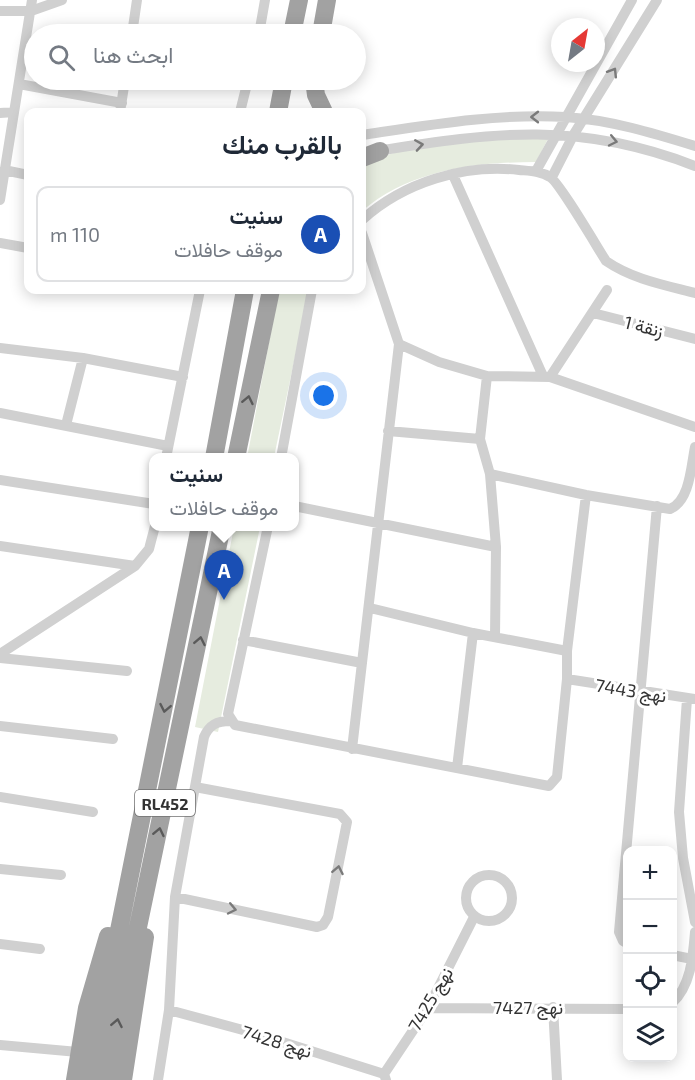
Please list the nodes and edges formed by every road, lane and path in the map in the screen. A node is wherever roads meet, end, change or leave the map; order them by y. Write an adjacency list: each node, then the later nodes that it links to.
1 (62, 0): 8 (street)
2 (137, 0): 11 (street)
3 (265, 0): 12 (street)
4 (299, 0): 13 (highway)
5 (327, 0): 14 (highway)
6 (632, 0): 31 (street)
7 (657, 0): 32 (street, one-way to 7)
8 (32, 5): 9 (street); 10 (street)
9 (0, 11)
10 (29, 24)
11 (133, 24)
12 (260, 24)
13 (294, 24)
14 (323, 24)
15 (24, 54): 16 (street)
16 (19, 84): 17 (street); 29 (street)
17 (24, 85)
18 (44, 90): 24 (street)
19 (126, 90): 24 (street)
20 (246, 90): 25 (street)
21 (282, 90): 26 (highway)
22 (312, 90): 27 (highway)
23 (315, 90): 28 (highway)
24 (121, 108)
25 (241, 108)
26 (279, 108)
27 (307, 108)
28 (322, 108)
29 (14, 112): 30 (street); 43 (street)
30 (0, 113)
31 (566, 117): 32 (street); 33 (street); 35 (street, one-way to 35)
32 (584, 119): 34 (street); 36 (street)
33 (555, 134): 34 (street); 37 (street, one-way to 33); 40 (street)
34 (574, 134): 39 (street, one-way to 39); 44 (street)
35 (366, 135)
36 (695, 146)
37 (380, 151): 38 (highway)
38 (366, 155)
39 (695, 166)
40 (536, 171): 42 (street); 44 (street)
41 (24, 175): 43 (street)
42 (453, 175): 46 (street); 62 (street)
43 (2, 177): 45 (street)
44 (552, 177): 51 (street)
45 (0, 200)
46 (366, 216)
47 (0, 243): 49 (street)
48 (366, 245): 58 (street)
49 (24, 247)
50 (607, 290): 56 (street)
51 (695, 293)
52 (199, 294): 63 (street)
53 (244, 294): 72 (highway)
54 (270, 294): 73 (highway, one-way to 54)
55 (311, 294): 74 (street)
56 (593, 313): 57 (street, زنقة 1); 62 (street)
57 (695, 339)
58 (399, 344): 61 (street); 67 (street)
59 (0, 348): 60 (street)
60 (82, 358): 63 (street); 65 (street)
61 (487, 376): 62 (street); 68 (street)
62 (546, 376): 66 (street)
63 (183, 377): 69 (street)
64 (0, 413): 65 (street)
65 (66, 425): 69 (street)
66 (695, 427)
67 (388, 431): 68 (street); 81 (street)
68 (480, 439): 75 (street)
69 (168, 446): 71 (street)
70 (695, 447): 79 (street)
71 (167, 453)
72 (214, 453)
73 (237, 453)
74 (281, 453)
75 (490, 474): 77 (street); 87 (street)
76 (0, 480): 78 (street)
77 (586, 495): 79 (street); 93 (street)
78 (149, 503)
79 (657, 506): 98 (street)
80 (299, 507): 81 (street)
81 (377, 523): 87 (street); 89 (street)
82 (154, 531): 88 (street)
83 (199, 531): 110 (highway, RL452, one-way to 110)
84 (221, 531): 112 (highway, RL452, one-way to 84)
85 (267, 531): 92 (street)
86 (0, 546): 88 (street)
87 (496, 547): 91 (street)
88 (135, 566): 94 (street)
89 (370, 608): 90 (street); 95 (street)
90 (473, 633): 91 (street); 104 (street)
91 (495, 637): 93 (street)
92 (243, 640): 95 (street); 100 (street)
93 (567, 651): 97 (street)
94 (0, 656): 96 (street)
95 (362, 663): 103 (street)
96 (127, 671)
97 (567, 679): 98 (street, نهج 7443); 104 (street)
98 (642, 692): 99 (street, نهج 7443); 116 (street)
99 (691, 699): 114 (street)
100 (230, 721): 103 (street); 105 (street)
101 (0, 726): 102 (street)
102 (113, 739)
103 (352, 749): 104 (street)
104 (457, 768)
105 (195, 787): 111 (street); 111 (street, one-way to 105)
106 (0, 797): 107 (street)
107 (93, 812)
108 (0, 869): 109 (street)
109 (61, 876)
110 (124, 896): 127 (highway); 130 (highway, RL452)
111 (174, 897): 125 (street)
112 (144, 901): 131 (highway, RL452, one-way to 112); 132 (highway)
113 (474, 917): 113 (street); 123 (street, نهج 7425)
114 (695, 922)
115 (695, 932): 120 (street)
116 (623, 941)
117 (0, 944): 118 (street)
118 (40, 949)
119 (677, 956): 120 (street)
120 (692, 959): 121 (street)
121 (677, 997)
122 (553, 1007): 123 (street, نهج 7427); 124 (street, نهج 7427); 134 (street)
123 (428, 1008): 128 (street, نهج 7425)
124 (623, 1009)
125 (169, 1010): 128 (street, نهج 7428); 133 (street)
126 (0, 1046): 127 (street)
127 (78, 1052): 129 (highway)
128 (385, 1077)
129 (75, 1080)
130 (89, 1080)
131 (106, 1080)
132 (123, 1080)
133 (158, 1080)
134 (557, 1080)

